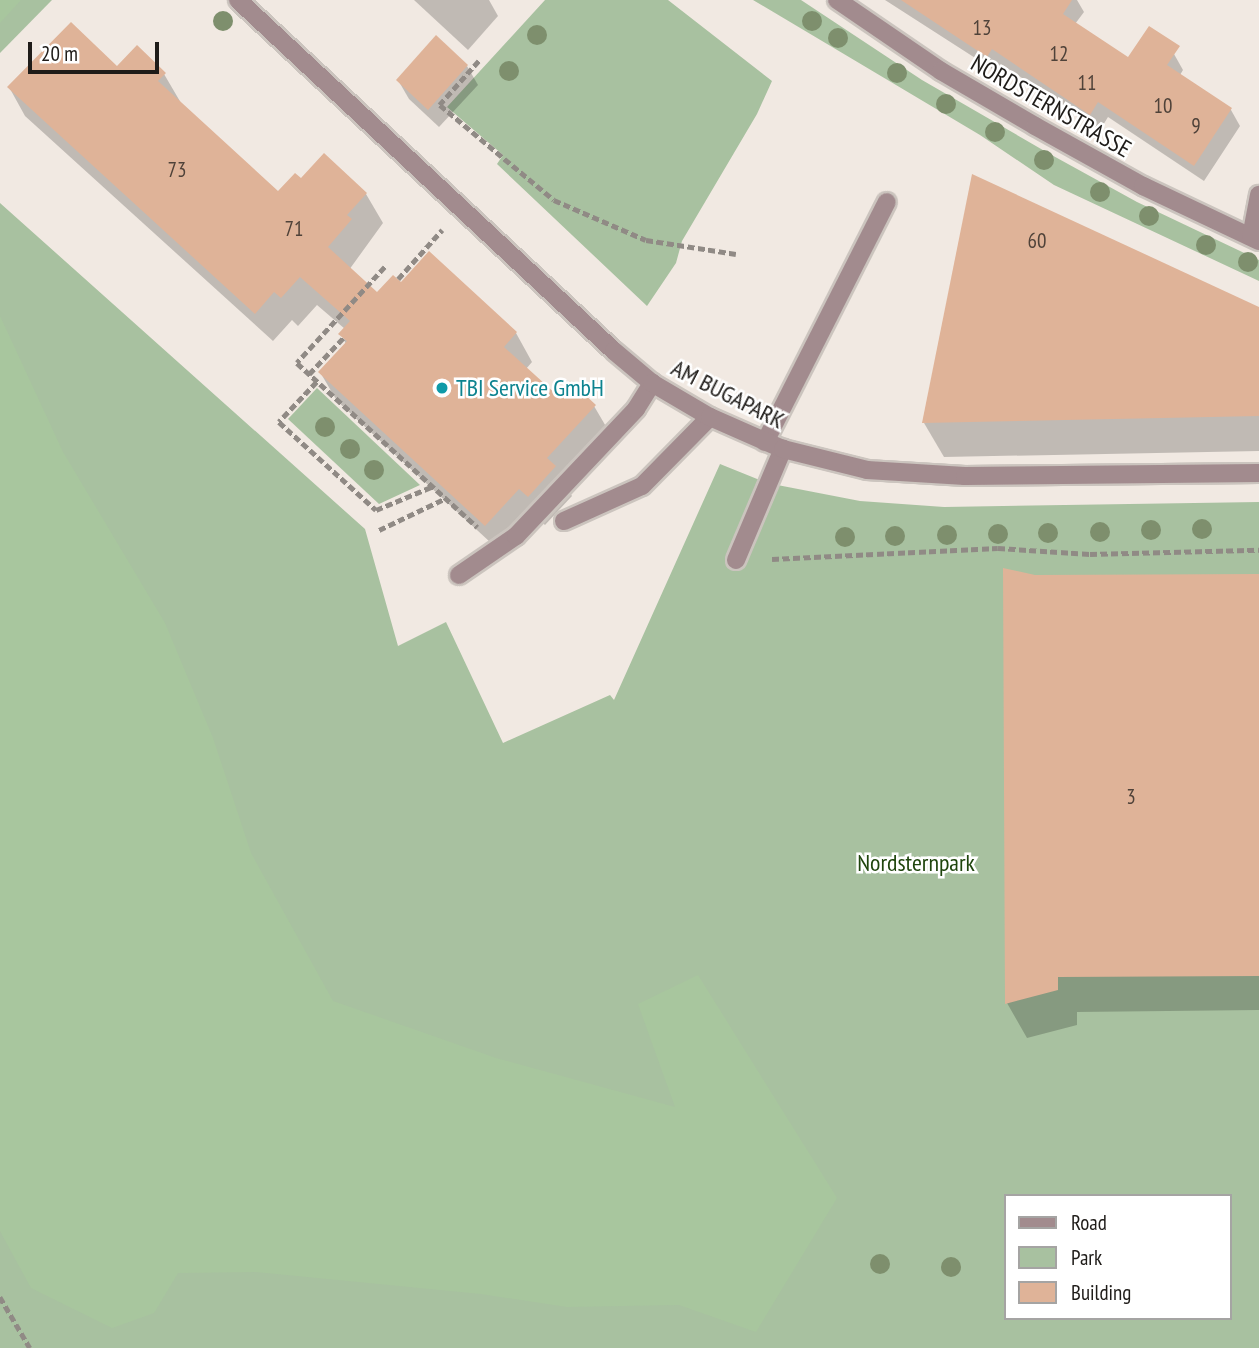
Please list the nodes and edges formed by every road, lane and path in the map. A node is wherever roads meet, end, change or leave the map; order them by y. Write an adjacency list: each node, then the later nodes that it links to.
1 (238, 0): 14 (street, AM BUGAPARK)
2 (837, 0): 6 (street, NORDSTERNSTRASSE)
3 (480, 61): 8 (path)
4 (1259, 195): 6 (street, NORDSTERNSTRASSE)
5 (887, 202): 16 (street)
6 (1255, 239)
7 (427, 248): 10 (path)
8 (736, 254)
9 (385, 267): 12 (path)
10 (398, 279)
11 (343, 338): 12 (path)
12 (309, 374): 13 (path)
13 (317, 382): 19 (path); 19 (path)
14 (652, 383): 15 (street, AM BUGAPARK); 23 (street)
15 (710, 417): 16 (street, AM BUGAPARK); 21 (street)
16 (765, 442): 17 (street, AM BUGAPARK)
17 (783, 449): 18 (street, AM BUGAPARK); 25 (street)
18 (1259, 472)
19 (431, 487): 20 (path)
20 (444, 498): 22 (path); 23 (path)
21 (564, 521)
22 (379, 530)
23 (503, 547): 26 (street)
24 (1259, 550): 25 (path)
25 (736, 560)
26 (459, 575)
27 (0, 1297): 28 (path)
28 (30, 1348)

